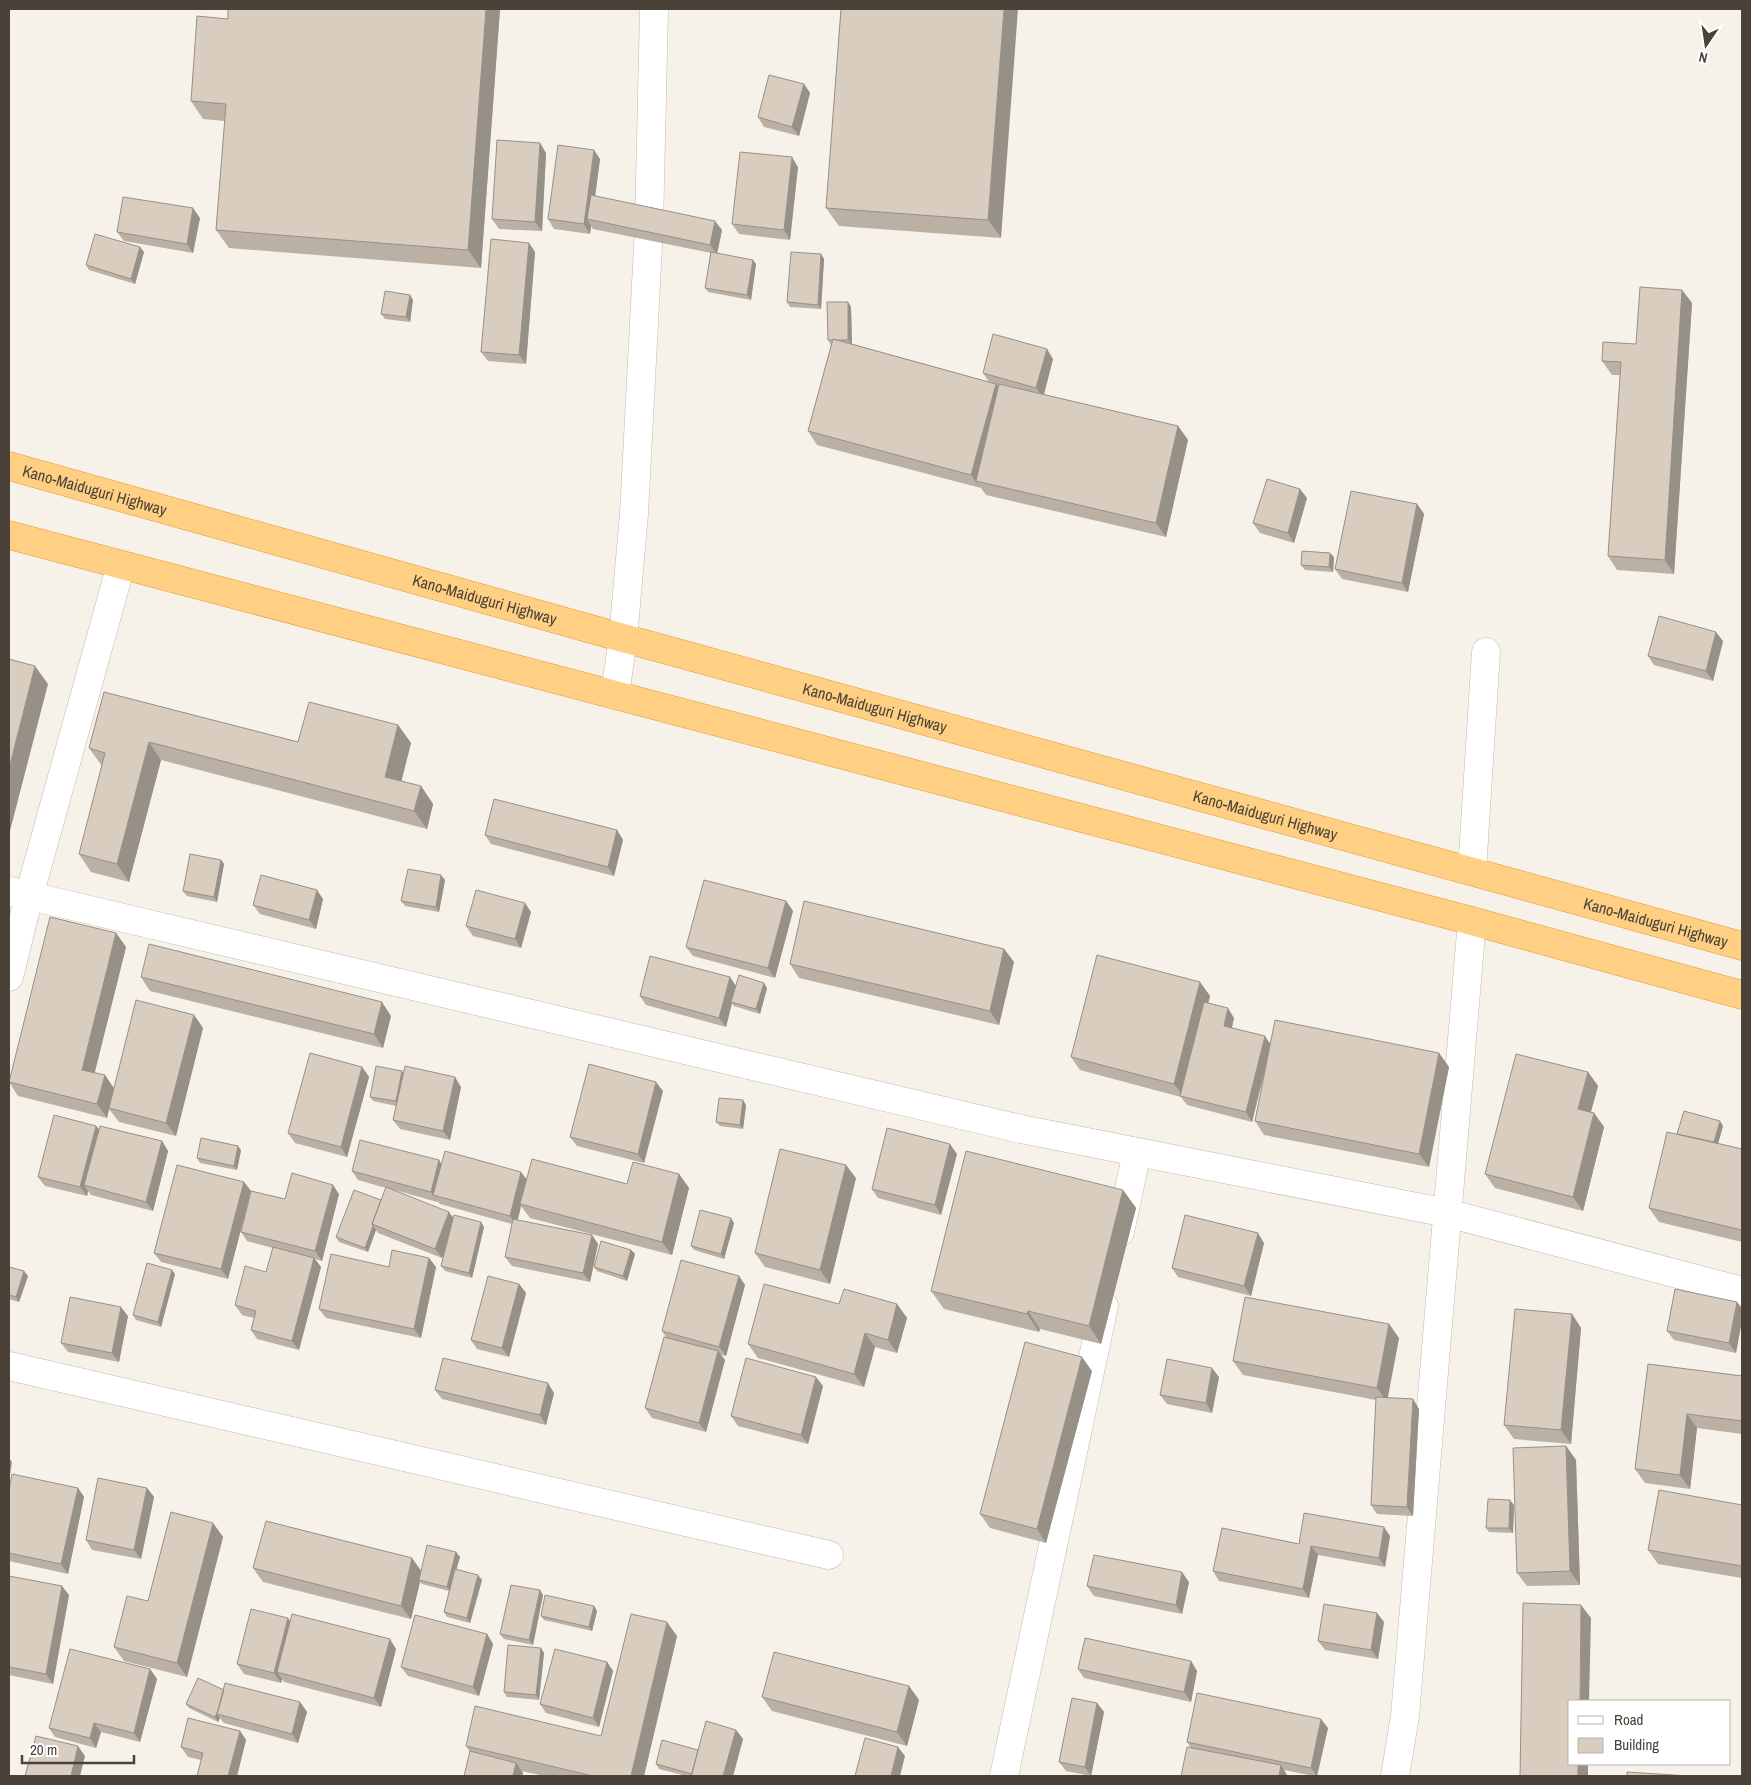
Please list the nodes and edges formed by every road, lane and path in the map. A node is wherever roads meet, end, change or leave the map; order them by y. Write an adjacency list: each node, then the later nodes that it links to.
1 (654, 9): 5 (street)
2 (9, 466): 5 (highway, Kano-Maiduguri Highway)
3 (9, 535): 4 (highway)
4 (121, 565): 7 (highway); 9 (street)
5 (623, 638): 7 (street); 8 (highway, Kano-Maiduguri Highway)
6 (1486, 652): 8 (street)
7 (615, 695): 10 (highway)
8 (1472, 871): 11 (highway, Kano-Maiduguri Highway)
9 (19, 893): 12 (street); 14 (street)
10 (1472, 921): 13 (highway); 15 (street)
11 (1742, 946)
12 (9, 977)
13 (1742, 995)
14 (1137, 1152): 15 (street); 19 (street)
15 (1447, 1213): 16 (street); 20 (street)
16 (1742, 1291)
17 (9, 1366): 18 (street)
18 (829, 1555)
19 (1004, 1776)
20 (1395, 1776)

